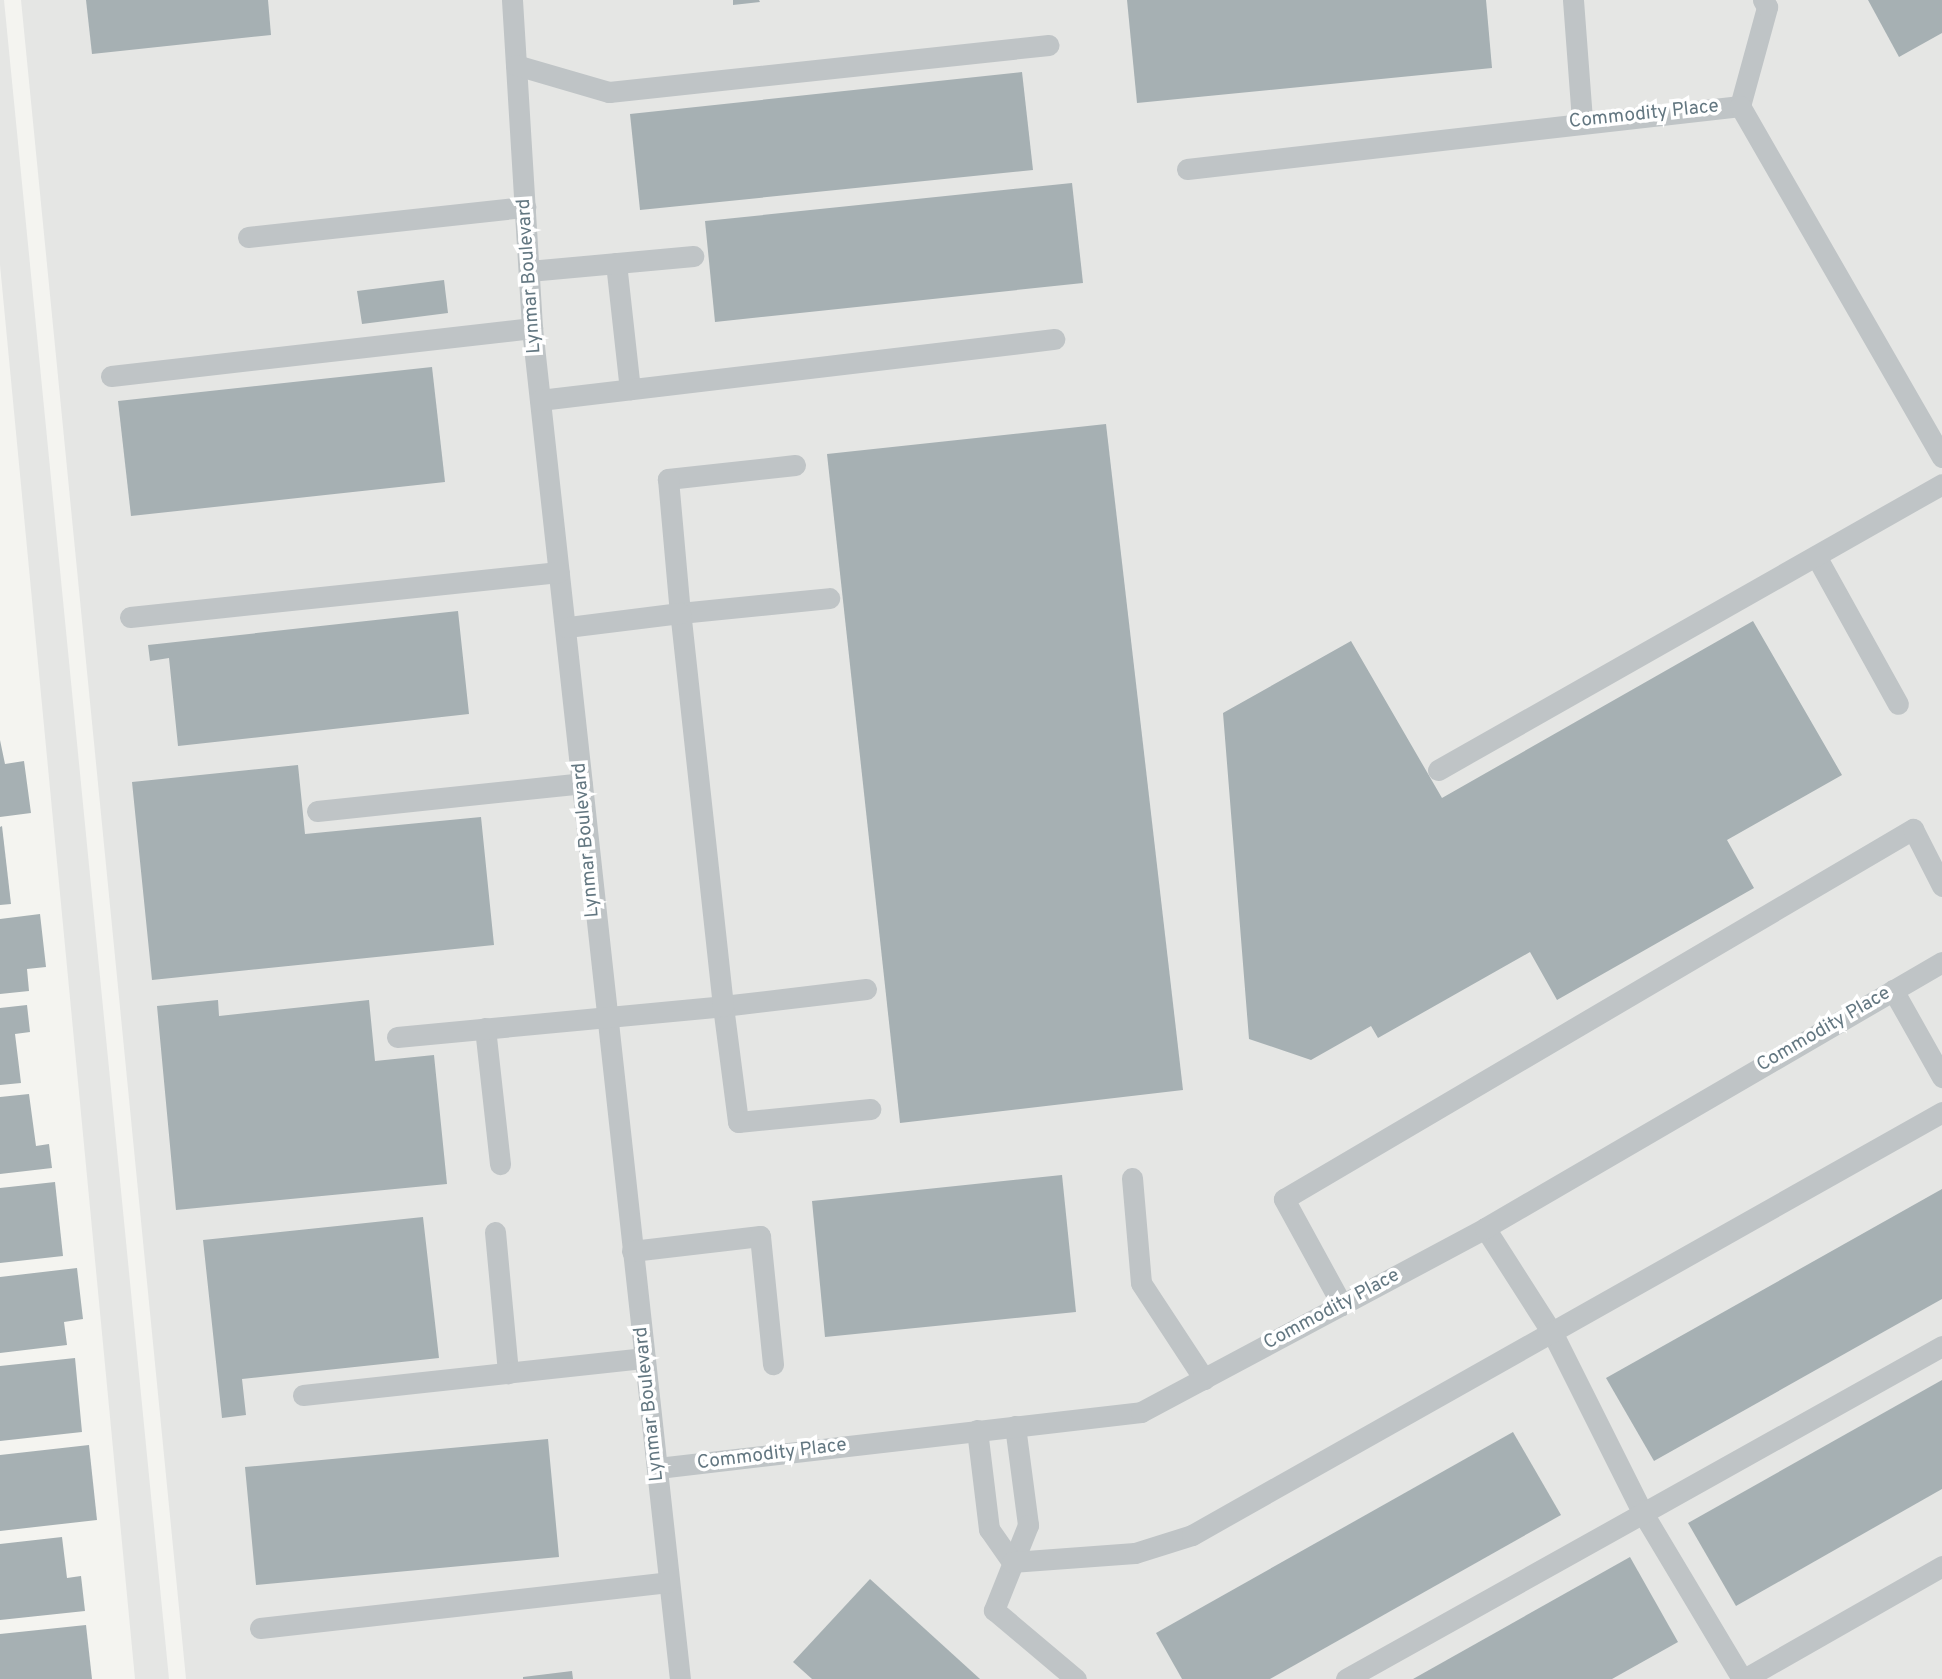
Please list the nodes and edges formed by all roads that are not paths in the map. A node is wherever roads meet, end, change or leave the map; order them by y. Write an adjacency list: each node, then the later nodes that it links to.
1 (512, 0): 5 (lane, Lynmar Boulevard)
2 (1573, 0): 7 (lane)
3 (1763, 0): 6 (lane)
4 (1048, 45): 5 (lane)
5 (516, 65): 9 (lane, Lynmar Boulevard)
6 (1740, 106): 7 (lane, Commodity Place); 19 (lane, Commodity Place)
7 (1582, 121): 8 (lane, Commodity Place)
8 (1187, 169)
9 (525, 207): 10 (lane); 13 (lane, Lynmar Boulevard)
10 (248, 237)
11 (693, 257): 12 (lane)
12 (616, 263): 13 (lane); 17 (lane)
13 (529, 271): 14 (lane, Lynmar Boulevard)
14 (532, 328): 16 (lane); 18 (lane, Lynmar Boulevard)
15 (1054, 339): 17 (lane)
16 (111, 376)
17 (630, 389): 18 (lane)
18 (540, 400): 23 (lane, Lynmar Boulevard)
19 (1942, 457)
20 (795, 465): 25 (lane)
21 (1942, 484): 22 (lane)
22 (1816, 556): 28 (lane); 29 (lane)
23 (559, 572): 26 (lane); 27 (lane, Lynmar Boulevard)
24 (829, 598): 25 (lane)
25 (680, 613): 27 (lane); 36 (lane)
26 (130, 617)
27 (567, 627): 30 (lane, Lynmar Boulevard)
28 (1898, 704)
29 (1438, 770)
30 (582, 783): 31 (lane); 37 (lane, Lynmar Boulevard)
31 (317, 811)
32 (1942, 886): 48 (lane)
33 (1942, 962): 35 (lane, Commodity Place)
34 (866, 989): 36 (lane)
35 (1893, 990): 40 (lane); 45 (lane, Commodity Place)
36 (723, 1006): 37 (lane); 41 (lane)
37 (604, 1016): 38 (lane); 47 (lane, Lynmar Boulevard)
38 (485, 1028): 39 (lane); 43 (lane)
39 (397, 1037)
40 (1942, 1077)
41 (870, 1110)
42 (1942, 1112): 49 (lane)
43 (500, 1164)
44 (1132, 1178): 54 (lane)
45 (1485, 1227): 48 (lane, Commodity Place); 49 (lane)
46 (495, 1232): 53 (lane)
47 (632, 1251): 51 (lane, Lynmar Boulevard); 52 (lane)
48 (1342, 1305): 54 (lane, Commodity Place)
49 (1554, 1336): 59 (lane); 60 (lane)
50 (1942, 1346): 59 (lane)
51 (645, 1358): 53 (lane); 58 (lane, Lynmar Boulevard)
52 (773, 1364)
53 (508, 1373): 55 (lane)
54 (1204, 1379): 56 (lane, Commodity Place)
55 (303, 1395)
56 (1015, 1426): 57 (lane, Commodity Place); 60 (lane)
57 (977, 1430): 58 (lane, Commodity Place); 60 (lane)
58 (658, 1468): 62 (lane, Lynmar Boulevard)
59 (1641, 1510): 66 (lane); 67 (lane)
60 (1012, 1562): 65 (lane)
61 (1942, 1566): 67 (lane)
62 (668, 1583): 63 (lane); 64 (lane, Lynmar Boulevard)
63 (260, 1628)
64 (680, 1679)
65 (1076, 1679)
66 (1346, 1679)
67 (1743, 1679)

